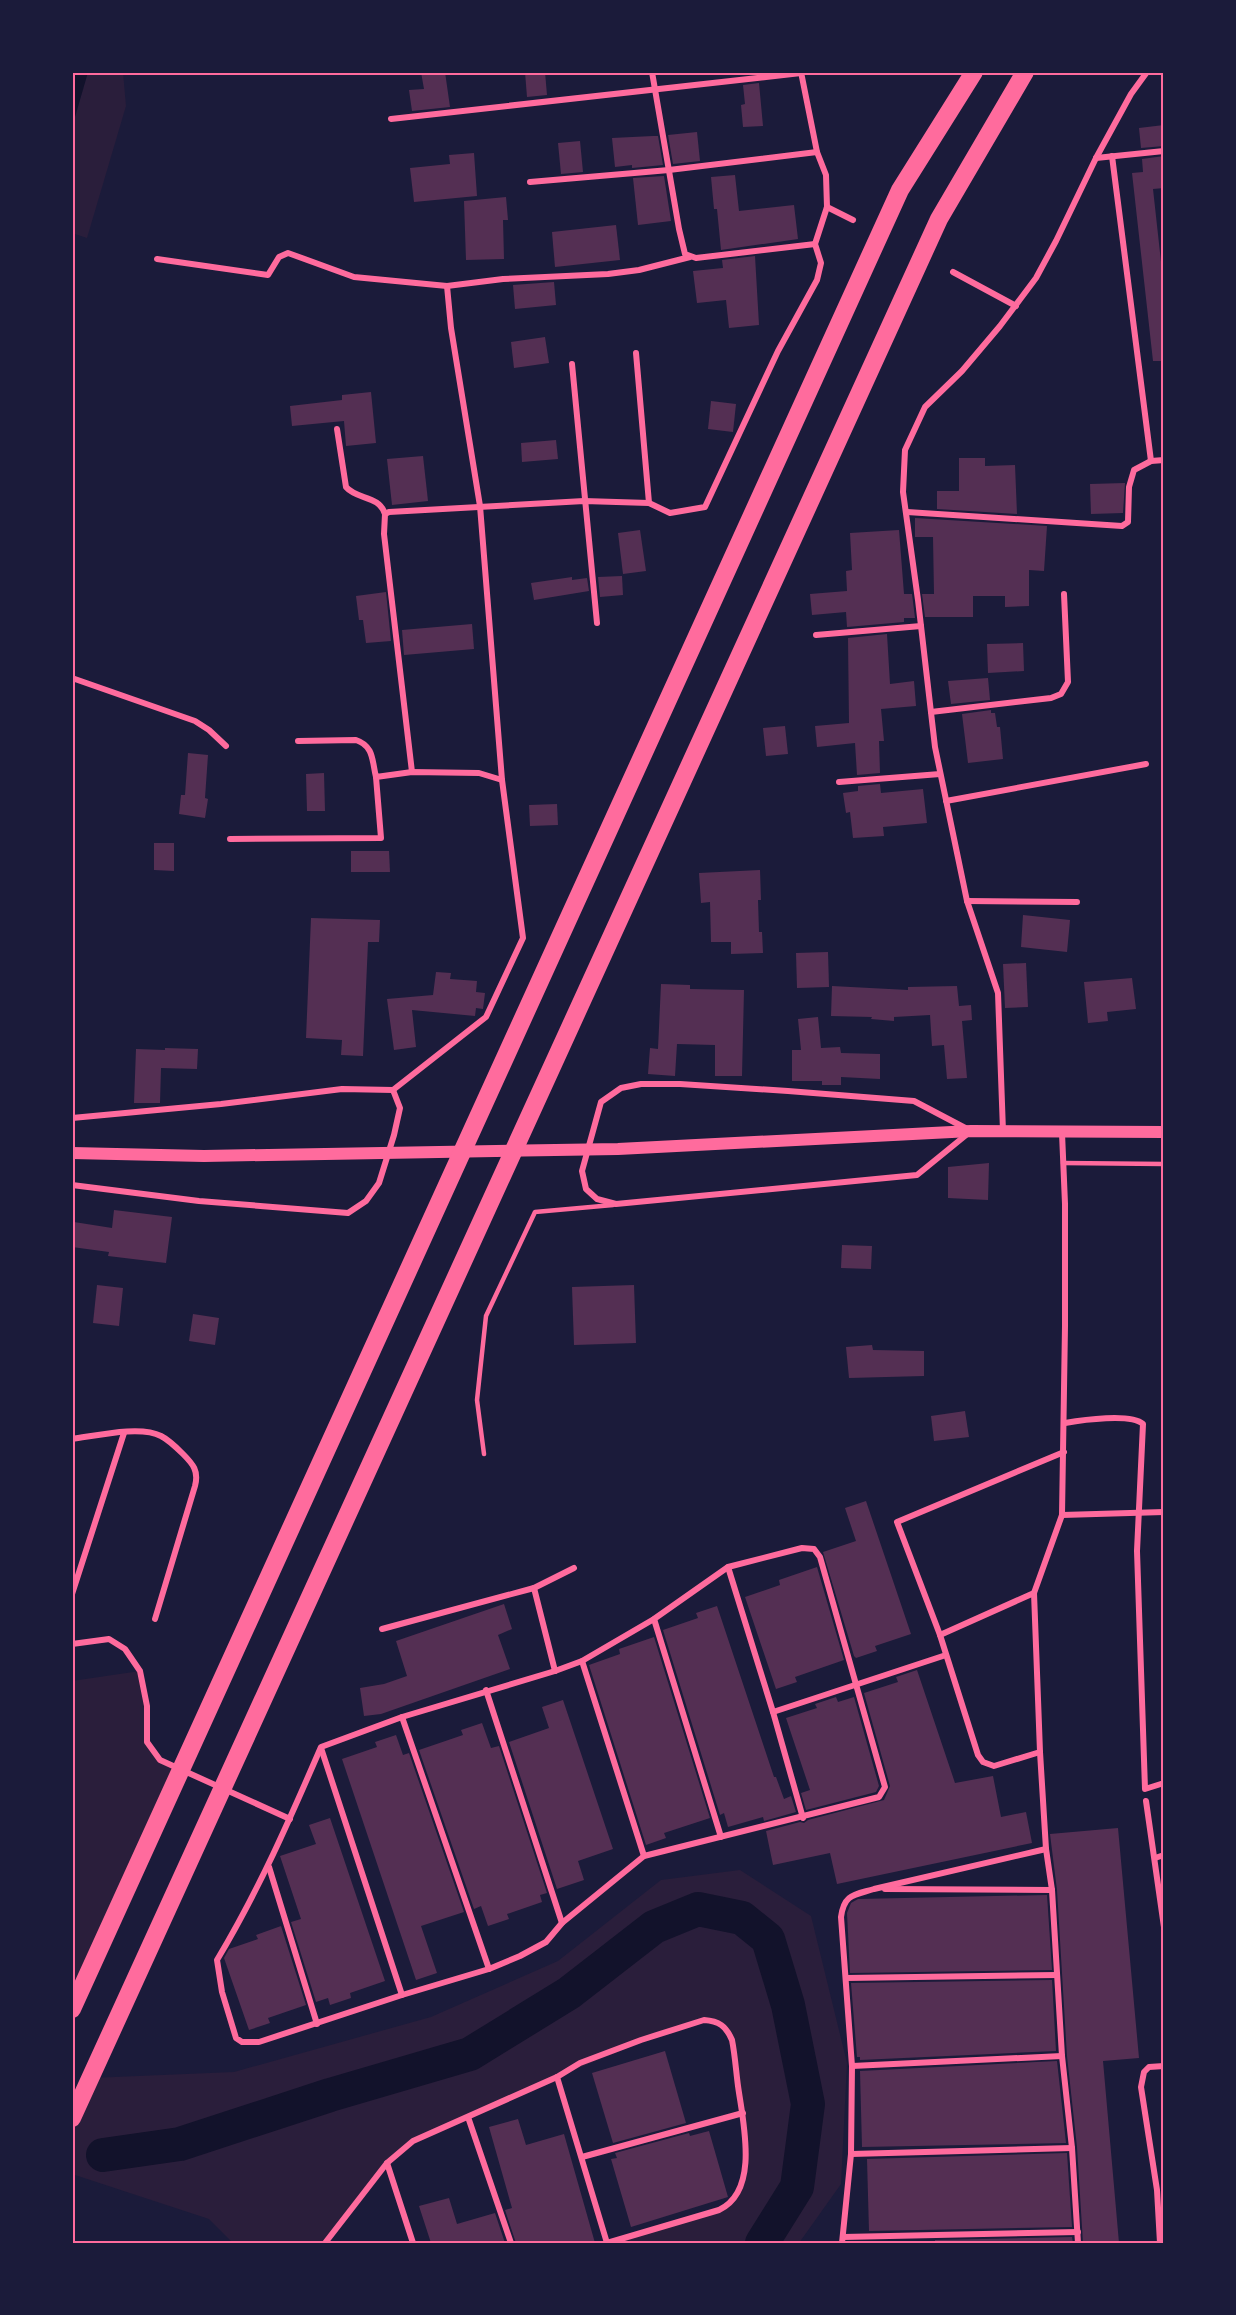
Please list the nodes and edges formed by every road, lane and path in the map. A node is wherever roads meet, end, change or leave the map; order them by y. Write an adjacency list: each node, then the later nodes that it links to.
1 (652, 72): 6 (street)
2 (974, 72): 106 (highway)
3 (1025, 72): 114 (highway)
4 (1147, 72): 11 (street)
5 (801, 73): 6 (street); 9 (street)
6 (655, 88): 7 (street); 12 (street)
7 (391, 119)
8 (1164, 151): 10 (street)
9 (817, 152): 12 (street); 14 (street)
10 (1112, 156): 11 (street); 26 (street)
11 (1096, 158): 21 (street)
12 (669, 170): 13 (street); 17 (street)
13 (530, 182)
14 (827, 207): 15 (street); 16 (street)
15 (853, 220)
16 (815, 244): 17 (street); 28 (street)
17 (690, 257): 20 (street)
18 (157, 259): 20 (street)
19 (953, 272): 21 (street)
20 (447, 286): 29 (street)
21 (1016, 306): 30 (street)
22 (636, 353): 28 (street)
23 (572, 364): 27 (street)
24 (337, 429): 31 (street)
25 (1164, 460): 26 (street)
26 (1151, 461): 30 (street)
27 (584, 501): 28 (street); 29 (street); 33 (street)
28 (649, 503)
29 (480, 506): 31 (street); 44 (street)
30 (907, 512): 34 (street)
31 (385, 514): 41 (street)
32 (1064, 594): 37 (street)
33 (597, 623)
34 (921, 626): 35 (street); 37 (street)
35 (816, 635)
36 (72, 678): 39 (street)
37 (931, 712): 42 (street)
38 (298, 741): 43 (street)
39 (226, 746)
40 (1146, 764): 46 (street)
41 (412, 772): 43 (street); 44 (street)
42 (940, 774): 45 (street); 46 (street)
43 (376, 777): 47 (street)
44 (502, 780): 50 (street)
45 (839, 782)
46 (946, 801): 48 (street)
47 (230, 839)
48 (967, 902): 49 (street); 53 (street)
49 (1077, 902)
50 (393, 1090): 51 (street); 59 (street)
51 (72, 1118)
52 (971, 1131): 53 (main road); 56 (main road); 60 (street); 60 (street)
53 (1003, 1131): 54 (main road)
54 (1062, 1132): 55 (main road); 57 (street)
55 (1164, 1132)
56 (72, 1153)
57 (1063, 1163): 58 (lane); 61 (street)
58 (1164, 1164)
59 (72, 1185)
60 (616, 1204): 65 (lane)
61 (1065, 1423): 64 (street); 66 (street)
62 (124, 1432): 63 (street); 73 (street); 74 (street)
63 (72, 1438)
64 (1064, 1452): 68 (street); 77 (street)
65 (484, 1454)
66 (1138, 1511): 67 (street); 68 (street); 88 (street)
67 (1164, 1512)
68 (1062, 1515): 72 (street)
69 (728, 1567): 75 (street); 82 (street); 84 (street)
70 (574, 1568): 71 (street)
71 (534, 1588): 76 (street); 81 (street)
72 (1034, 1593): 77 (street); 87 (street)
73 (72, 1594)
74 (155, 1619)
75 (654, 1619): 80 (street); 92 (street)
76 (382, 1629)
77 (940, 1635): 79 (street)
78 (72, 1644): 91 (street)
79 (946, 1655): 82 (street); 87 (street)
80 (582, 1660): 81 (street); 95 (street)
81 (555, 1671): 83 (street)
82 (855, 1684): 84 (street); 90 (street)
83 (486, 1690): 85 (street); 100 (street)
84 (773, 1712): 90 (street)
85 (402, 1717): 86 (street); 102 (street)
86 (321, 1747): 91 (street); 105 (street)
87 (1040, 1752): 93 (street)
88 (1164, 1783)
89 (1146, 1801): 96 (street)
90 (803, 1818): 92 (street)
91 (290, 1819): 97 (street)
92 (721, 1837): 95 (street)
93 (1047, 1849): 98 (street); 99 (street)
94 (1164, 1855): 96 (street)
95 (644, 1856): 100 (street)
96 (1155, 1858): 101 (street)
97 (269, 1867): 107 (street); 107 (street)
98 (874, 1888): 99 (street); 104 (street)
99 (1052, 1890): 103 (street)
100 (562, 1923): 102 (street)
101 (1164, 1927)
102 (489, 1969): 105 (street)
103 (1057, 1975): 104 (street); 108 (street)
104 (846, 1978): 109 (street)
105 (402, 1995): 107 (street)
106 (72, 2009)
107 (317, 2024)
108 (1062, 2056): 109 (street); 115 (street)
109 (852, 2066): 116 (street)
110 (1164, 2066): 119 (street)
111 (557, 2077): 112 (street); 113 (street); 117 (street)
112 (743, 2113): 117 (street); 125 (street)
113 (468, 2117): 118 (street); 124 (street)
114 (72, 2118)
115 (1072, 2148): 116 (street); 120 (street)
116 (851, 2154): 121 (street)
117 (582, 2157): 125 (street)
118 (387, 2163): 122 (street); 123 (street)
119 (1160, 2189): 127 (street)
120 (1077, 2232): 121 (street); 126 (street)
121 (842, 2240)
122 (325, 2243)
123 (413, 2243)
124 (511, 2243)
125 (607, 2243)
126 (1078, 2243)
127 (1160, 2243)

